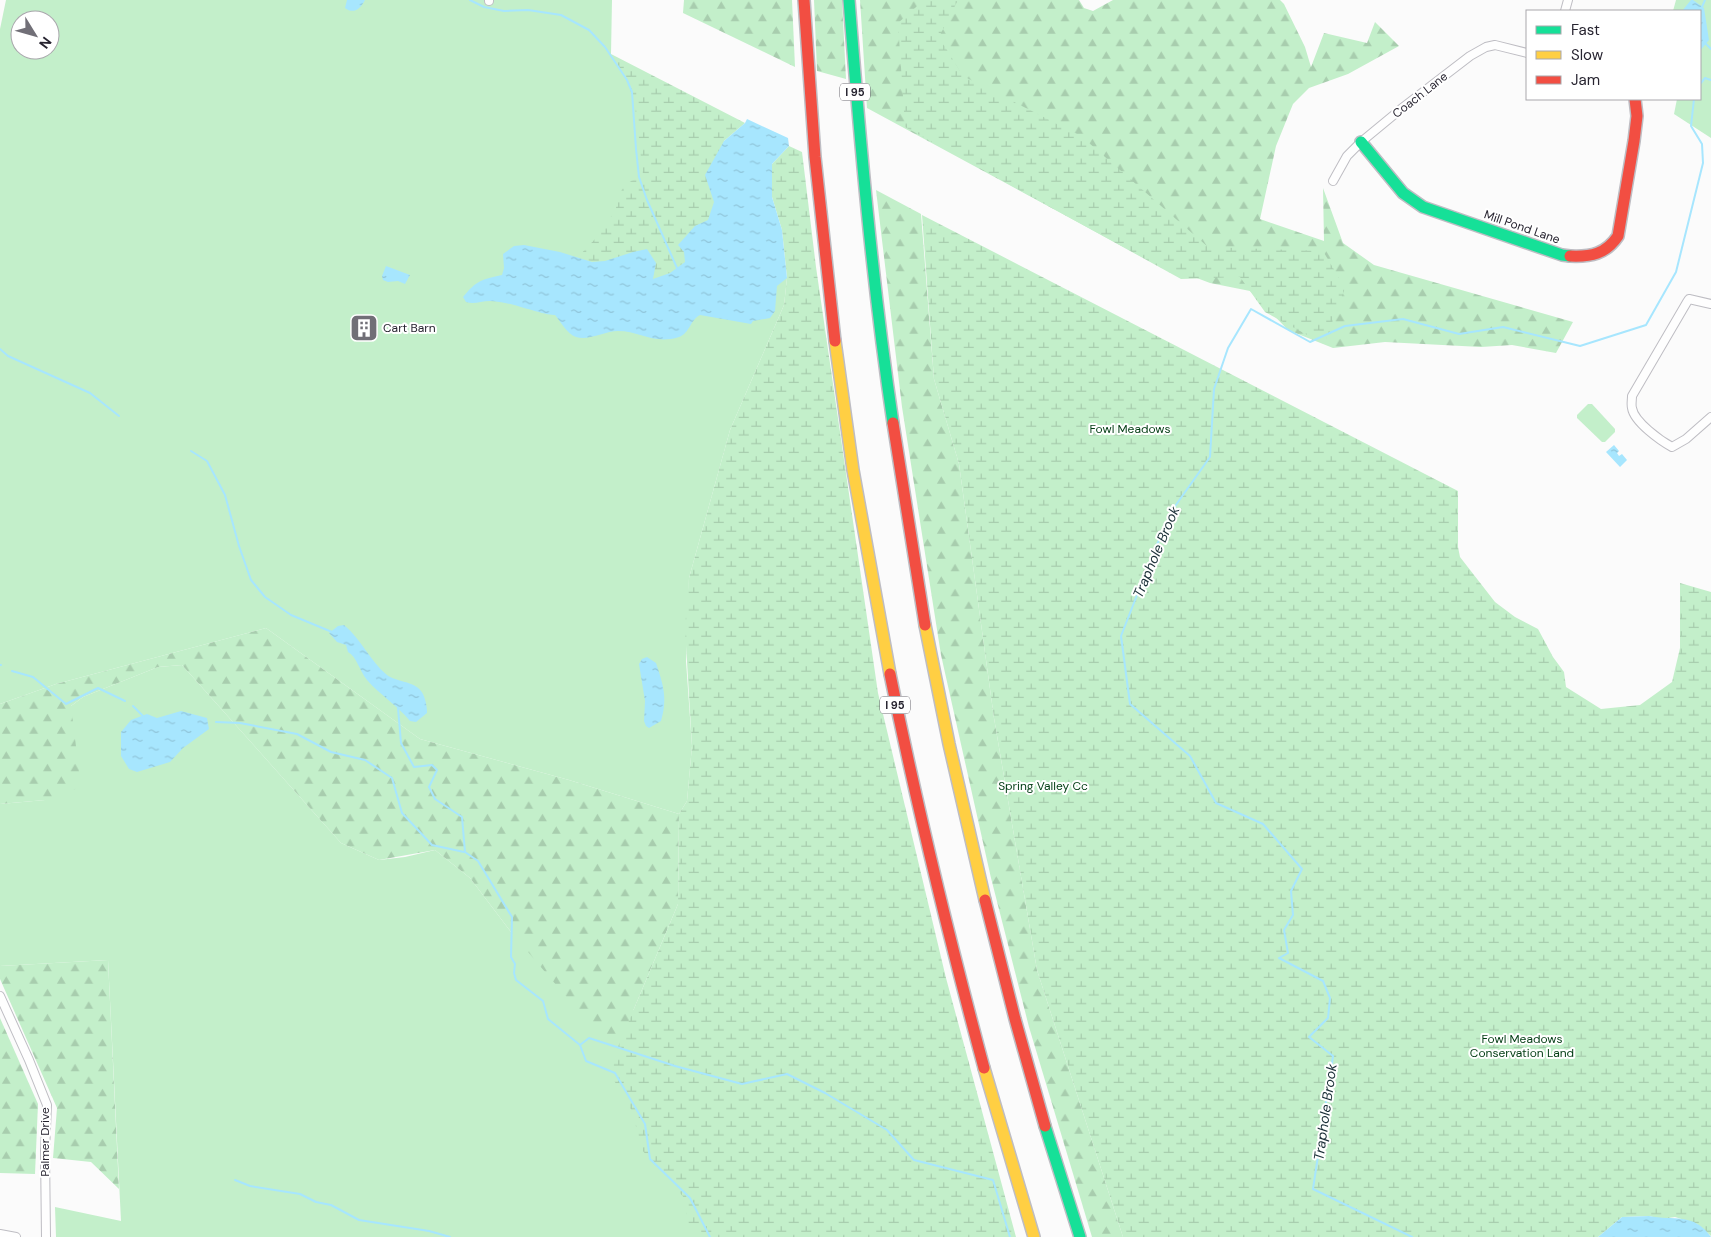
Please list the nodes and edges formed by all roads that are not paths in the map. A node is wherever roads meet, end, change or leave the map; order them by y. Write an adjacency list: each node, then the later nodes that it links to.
1 (804, 0): 13 (main road, I 95)
2 (849, 0): 14 (main road, I 95)
3 (1526, 53): 5 (street, Coach Lane)
4 (1635, 100): 5 (main road, Mill Pond Lane)
5 (1361, 142): 6 (street, Coach Lane)
6 (1333, 181)
7 (1711, 304): 8 (street)
8 (1711, 417)
9 (0, 996): 12 (street, Palmer Drive)
10 (0, 1234): 11 (street)
11 (16, 1237)
12 (46, 1237)
13 (1034, 1237)
14 (1080, 1237)

